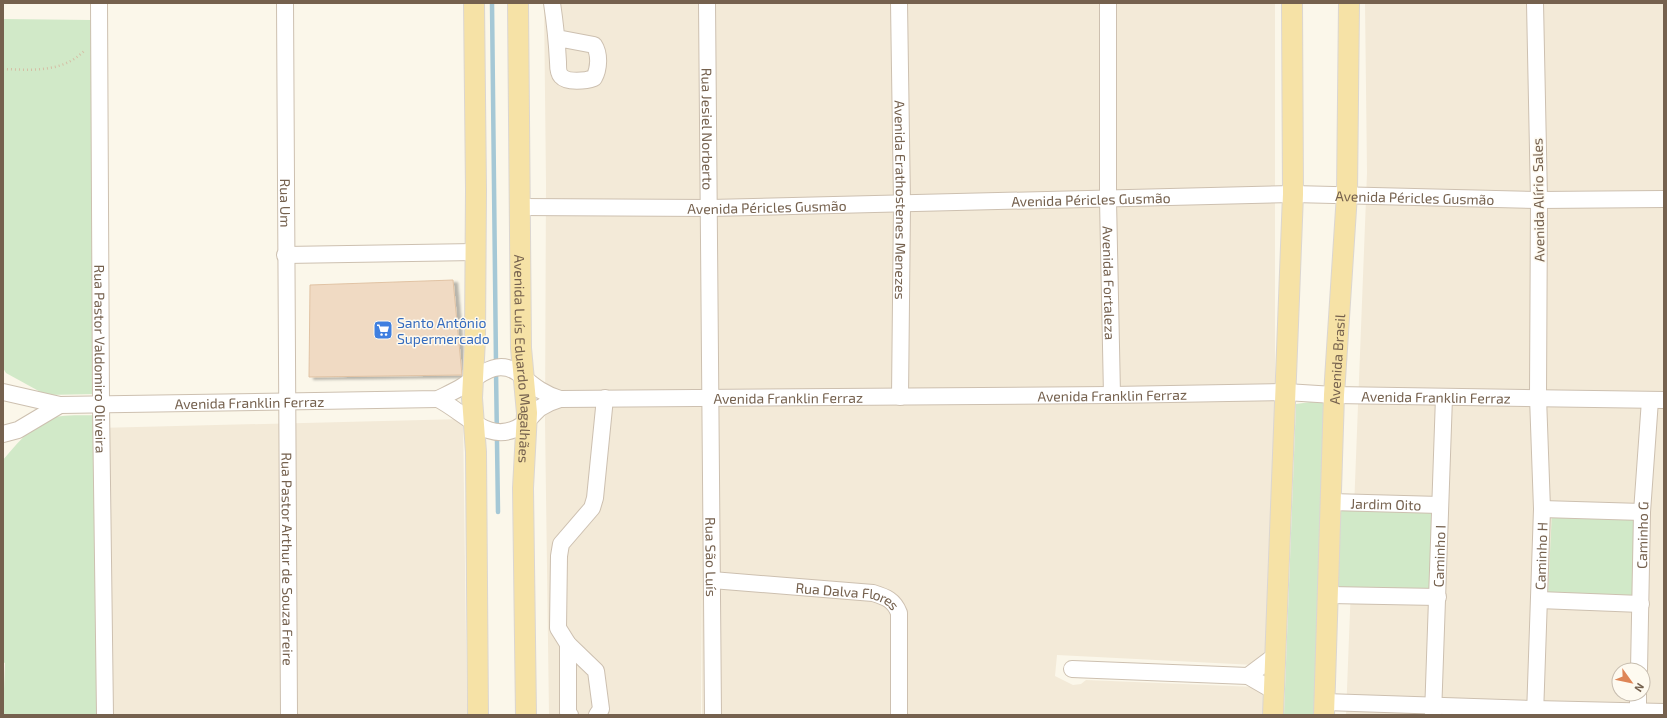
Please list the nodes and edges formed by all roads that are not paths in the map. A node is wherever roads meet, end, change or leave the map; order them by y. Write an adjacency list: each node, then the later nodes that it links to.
1 (99, 3): 40 (street, Rua Pastor Valdomiro Oliveira)
2 (285, 3): 22 (street, Rua Um)
3 (474, 3): 21 (main road)
4 (518, 3): 19 (main road, Avenida Luís Eduardo Magalhães)
5 (552, 3): 12 (street)
6 (707, 3): 20 (street, Rua Jesiel Norberto)
7 (899, 3): 18 (street, Avenida Erathostenes Menezes)
8 (1108, 3): 16 (street, Avenida Fortaleza)
9 (1292, 3): 13 (main road)
10 (1348, 3): 14 (main road, Avenida Brasil)
11 (1535, 3): 17 (street, Avenida Alírio Sales)
12 (557, 38)
13 (1293, 194): 14 (street, Avenida Péricles Gusmão); 16 (street, Avenida Péricles Gusmão); 27 (main road)
14 (1347, 194): 17 (street, Avenida Péricles Gusmão); 30 (main road, Avenida Brasil)
15 (1664, 198): 17 (street, Avenida Péricles Gusmão)
16 (1108, 200): 18 (street, Avenida Péricles Gusmão); 29 (street, Avenida Fortaleza)
17 (1539, 200): 33 (street, Avenida Alírio Sales)
18 (902, 204): 20 (street, Avenida Péricles Gusmão); 31 (street, Avenida Erathostenes Menezes)
19 (518, 207): 20 (street, Avenida Péricles Gusmão); 23 (main road, Avenida Luís Eduardo Magalhães)
20 (710, 208): 35 (street, Rua Jesiel Norberto)
21 (475, 252): 22 (street); 24 (main road)
22 (285, 255): 39 (street, Rua Um)
23 (518, 374): 24 (street); 37 (street); 42 (main road, Avenida Luís Eduardo Magalhães)
24 (479, 375): 36 (street); 43 (main road)
25 (3, 382): 28 (street)
26 (3, 392): 28 (street, Avenida Franklin Ferraz)
27 (1286, 392): 29 (street, Avenida Franklin Ferraz); 30 (street, Avenida Franklin Ferraz); 55 (main road)
28 (21, 395): 41 (street, Avenida Franklin Ferraz)
29 (1112, 395): 31 (street, Avenida Franklin Ferraz)
30 (1334, 395): 32 (street, Avenida Franklin Ferraz); 45 (main road, Avenida Brasil)
31 (900, 397): 35 (street, Avenida Franklin Ferraz)
32 (1444, 397): 33 (street, Avenida Franklin Ferraz); 46 (street, Caminho I)
33 (1538, 397): 38 (street, Avenida Franklin Ferraz); 47 (street, Caminho H)
34 (605, 398): 35 (street, Avenida Franklin Ferraz); 37 (street, Avenida Franklin Ferraz); 54 (street)
35 (712, 398): 49 (street, Rua São Luís)
36 (438, 399): 39 (street, Avenida Franklin Ferraz); 43 (street)
37 (560, 399): 42 (street)
38 (1657, 400): 48 (street, Caminho G)
39 (286, 403): 40 (street, Avenida Franklin Ferraz); 67 (street, Rua Pastor Arthur de Souza Freire)
40 (101, 404): 41 (street, Avenida Franklin Ferraz); 66 (street, Rua Pastor Valdomiro Oliveira)
41 (60, 406): 44 (street, Avenida Franklin Ferraz)
42 (521, 425): 43 (street); 69 (main road, Avenida Luís Eduardo Magalhães)
43 (478, 426): 68 (main road)
44 (6, 436)
45 (1331, 502): 46 (street, Jardim Oito); 50 (main road, Avenida Brasil)
46 (1440, 505): 51 (street, Caminho I)
47 (1542, 509): 48 (street); 52 (street, Caminho H)
48 (1642, 512): 53 (street, Caminho G)
49 (712, 580): 72 (street, Rua São Luís); 73 (street, Rua Dalva Flores)
50 (1329, 595): 51 (street); 61 (main road, Avenida Brasil)
51 (1438, 597): 62 (street, Caminho I)
52 (1539, 600): 53 (street); 63 (street, Caminho H)
53 (1641, 604): 56 (street, Caminho G)
54 (568, 644): 70 (street); 71 (street)
55 (1276, 655): 58 (street); 59 (main road)
56 (1639, 662)
57 (1072, 668): 58 (street)
58 (1248, 676): 59 (street)
59 (1274, 691): 74 (main road)
60 (1638, 702): 65 (street)
61 (1324, 708): 62 (street)
62 (1433, 711): 63 (street)
63 (1535, 712): 65 (street)
64 (1664, 712): 65 (street)
65 (1638, 713)
66 (105, 715)
67 (288, 715)
68 (478, 715)
69 (526, 715)
70 (570, 715)
71 (597, 715)
72 (713, 715)
73 (899, 715)
74 (1273, 715)

